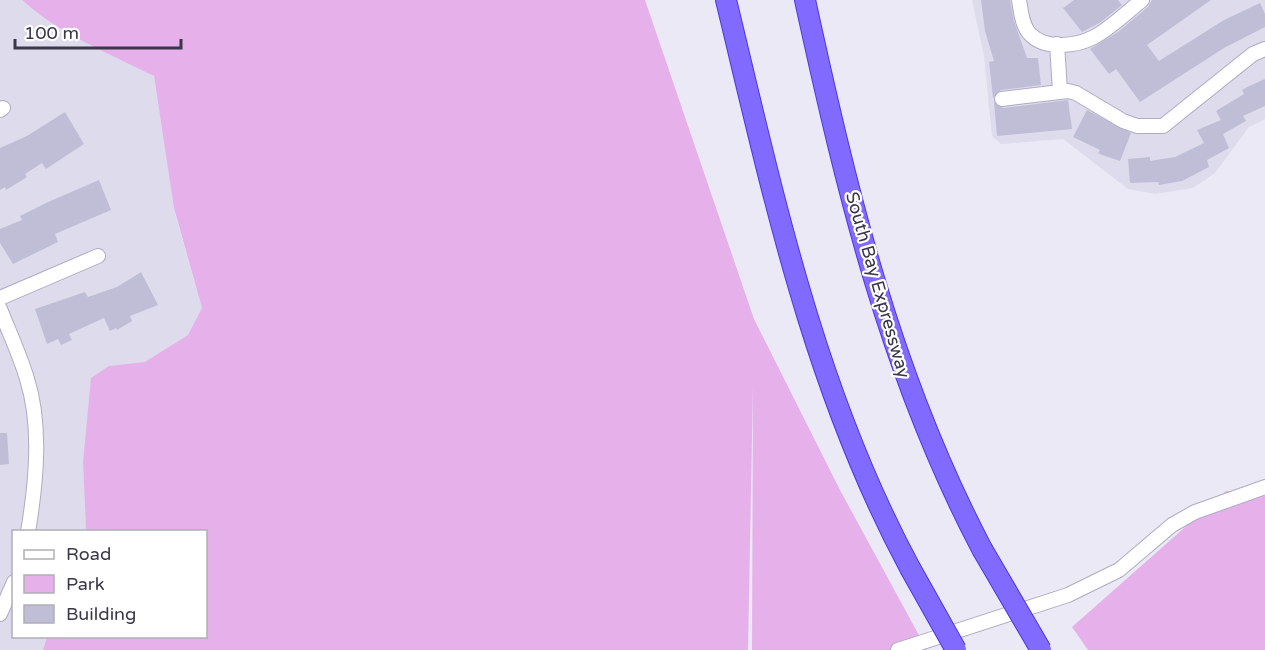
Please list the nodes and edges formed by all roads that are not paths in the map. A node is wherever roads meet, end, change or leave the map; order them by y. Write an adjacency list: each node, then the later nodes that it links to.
1 (726, 0): 17 (highway, bridge)
2 (805, 0): 18 (highway, South Bay Expressway, bridge)
3 (1019, 0): 5 (street)
4 (1142, 0): 5 (street)
5 (1057, 44): 7 (street)
6 (1265, 49): 7 (street)
7 (1060, 91): 8 (street)
8 (1002, 99)
9 (98, 255): 10 (street)
10 (0, 298)
11 (0, 309): 13 (street)
12 (1265, 487): 16 (street)
13 (28, 530)
14 (12, 587): 15 (street)
15 (0, 614)
16 (898, 650)
17 (957, 650)
18 (1041, 650)

